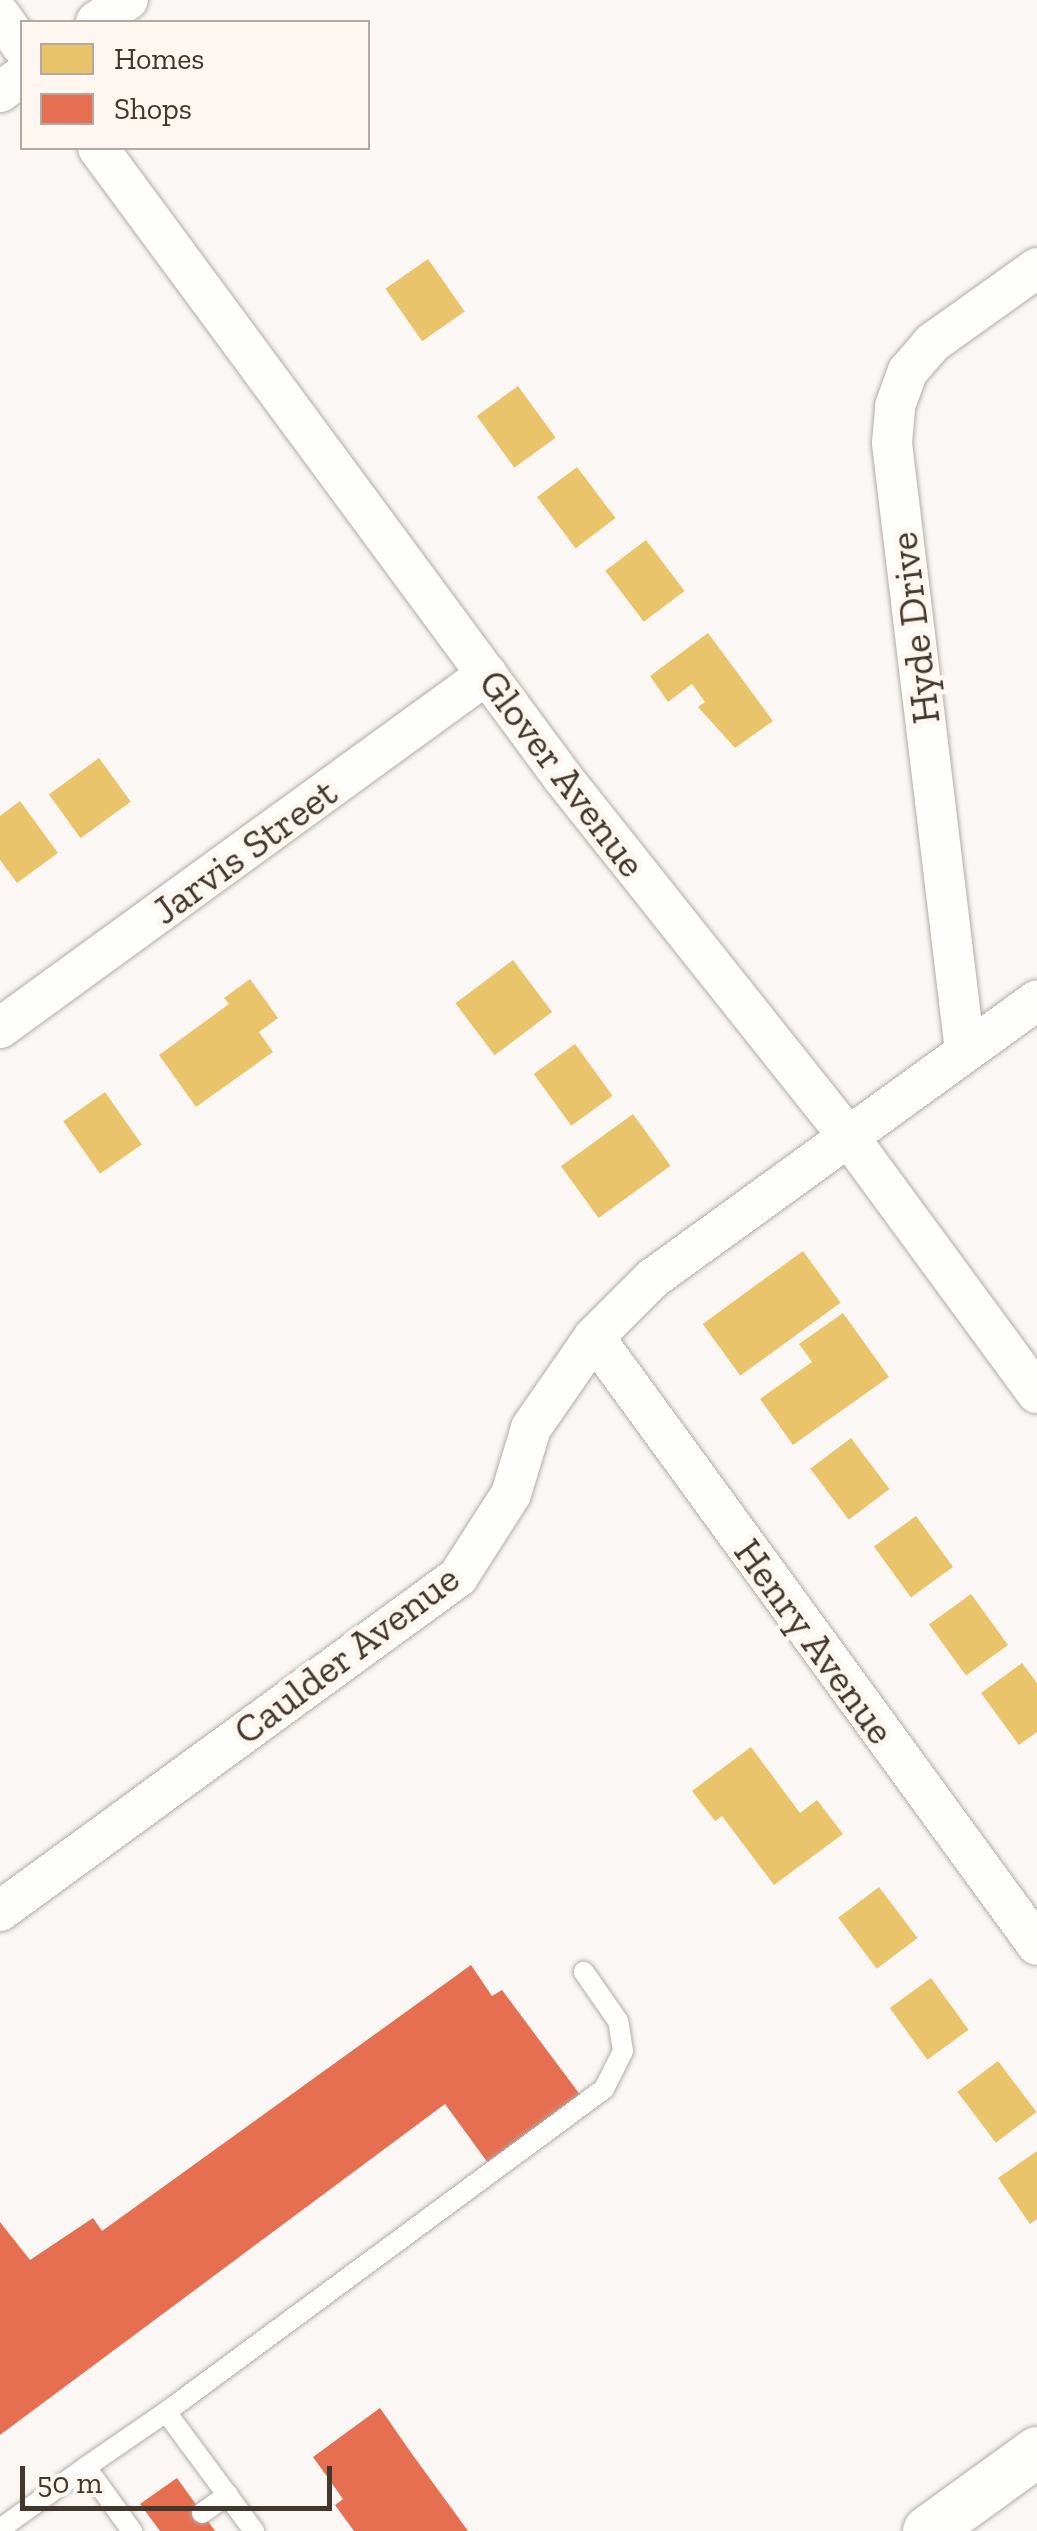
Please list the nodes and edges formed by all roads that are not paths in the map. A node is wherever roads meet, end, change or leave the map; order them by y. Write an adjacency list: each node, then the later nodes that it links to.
1 (128, 0): 3 (street)
2 (0, 15): 4 (street)
3 (99, 20)
4 (20, 43)
5 (99, 150): 7 (street, Glover Avenue)
6 (1037, 268): 10 (street, Hyde Drive)
7 (487, 674): 9 (street, Jarvis Street); 11 (street, Glover Avenue)
8 (1037, 1000): 10 (street, Caulder Avenue)
9 (0, 1028)
10 (965, 1052): 11 (street, Caulder Avenue)
11 (848, 1136): 12 (street, Caulder Avenue); 13 (street, Glover Avenue)
12 (594, 1337): 14 (street, Caulder Avenue); 15 (street, Henry Avenue)
13 (1037, 1393)
14 (0, 1911)
15 (1037, 1945)
16 (584, 1972): 17 (lane)
17 (166, 2412): 19 (lane); 20 (lane)
18 (1037, 2452): 25 (street)
19 (86, 2467): 22 (lane); 23 (lane)
20 (228, 2496): 21 (lane); 24 (lane)
21 (202, 2513)
22 (0, 2529)
23 (132, 2531)
24 (254, 2531)
25 (928, 2531)

